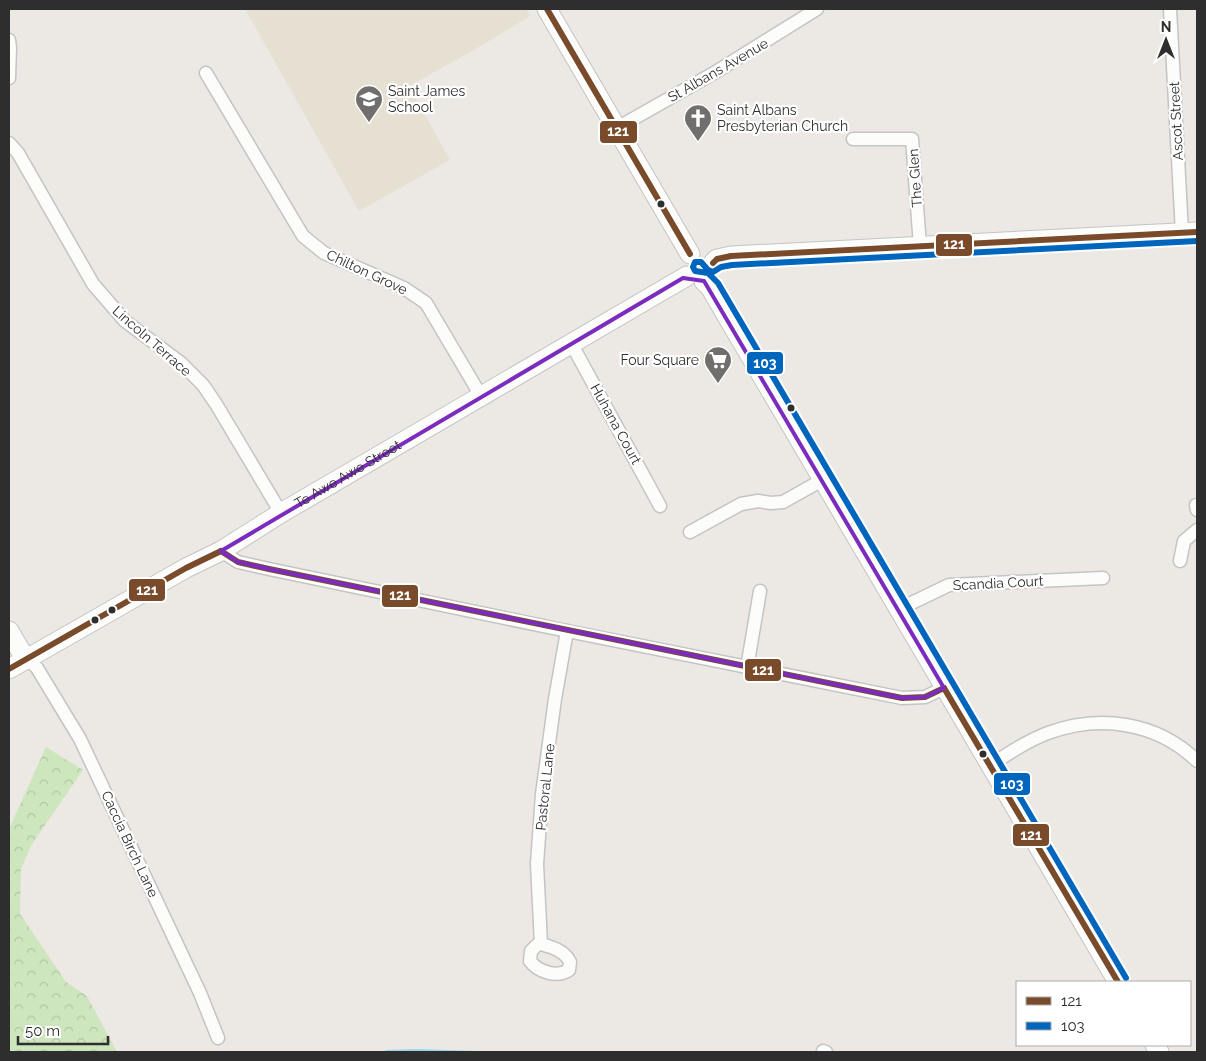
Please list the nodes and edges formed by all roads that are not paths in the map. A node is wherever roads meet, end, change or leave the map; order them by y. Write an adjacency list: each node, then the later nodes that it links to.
1 (547, 9): 7 (street)
2 (817, 9): 7 (street, St Albans Avenue)
3 (1170, 9): 10 (street, Ascot Street)
4 (9, 40): 6 (street)
5 (206, 73): 16 (street, Chilton Grove)
6 (9, 78)
7 (617, 128): 12 (street)
8 (853, 139): 11 (street, The Glen)
9 (9, 143): 19 (street, Lincoln Terrace)
10 (1190, 232): 11 (street)
11 (920, 246): 13 (street)
12 (690, 254): 13 (street); 14 (street)
13 (712, 263): 14 (street)
14 (696, 279): 15 (street, Te Awe Awe Street); 17 (street)
15 (571, 342): 16 (street, Te Awe Awe Street); 18 (street, Huhana Court)
16 (481, 396): 19 (street, Te Awe Awe Street)
17 (824, 479): 21 (street); 26 (street)
18 (660, 506)
19 (281, 513): 22 (street, Te Awe Awe Street)
20 (1197, 530): 23 (street)
21 (690, 532)
22 (221, 551): 28 (street); 29 (street, Te Awe Awe Street)
23 (1180, 561)
24 (1102, 578): 26 (street, Scandia Court)
25 (760, 591): 30 (street)
26 (899, 609): 32 (street)
27 (9, 630): 29 (street)
28 (567, 631): 30 (street); 35 (street, Pastoral Lane)
29 (27, 658): 31 (street, Te Awe Awe Street); 37 (street, Caccia Birch Lane)
30 (747, 668): 32 (street)
31 (9, 669)
32 (944, 688): 34 (street)
33 (1197, 761): 34 (street)
34 (991, 765): 36 (street)
35 (541, 944)
36 (1117, 981)
37 (218, 1038)

